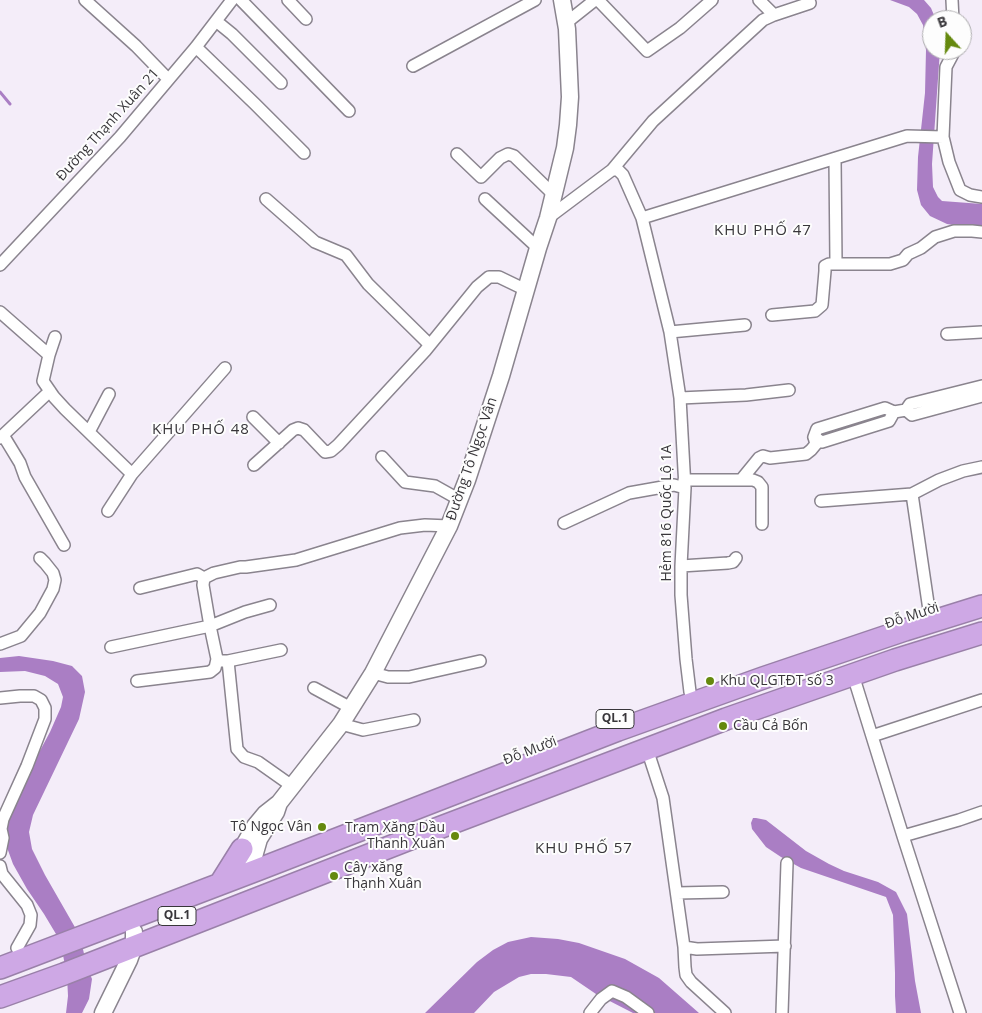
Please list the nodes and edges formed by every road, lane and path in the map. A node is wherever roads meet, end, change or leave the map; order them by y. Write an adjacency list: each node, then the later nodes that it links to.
1 (85, 0): 18 (street)
2 (232, 0): 13 (street, Đường Thạnh Xuân 21)
3 (241, 0): 20 (street)
4 (288, 0): 12 (street)
5 (535, 0): 17 (street)
6 (562, 0): 14 (street, Đường Tô Ngọc Vân)
7 (596, 0): 8 (street); 14 (street)
8 (712, 0)
9 (758, 0): 11 (street)
10 (810, 3): 11 (street)
11 (774, 15): 25 (street)
12 (306, 20)
13 (216, 21): 15 (street, Đường Thạnh Xuân 21); 19 (street)
14 (566, 23): 26 (street, Đường Tô Ngọc Vân)
15 (196, 47): 18 (street, Đường Thạnh Xuân 21); 22 (street)
16 (950, 60): 21 (street)
17 (413, 66)
18 (168, 80): 35 (street, Đường Thạnh Xuân 21)
19 (281, 83)
20 (350, 111)
21 (941, 136): 24 (street); 28 (street)
22 (304, 153)
23 (458, 154): 26 (street)
24 (835, 158): 31 (street); 34 (street)
25 (612, 170): 30 (street); 31 (street, Hẻm 816 Quốc Lộ 1A)
26 (553, 194): 30 (street, Đường Tô Ngọc Vân)
27 (266, 198): 44 (street)
28 (982, 198)
29 (485, 199): 33 (street)
30 (548, 218): 33 (street, Đường Tô Ngọc Vân)
31 (642, 218): 40 (street, Hẻm 816 Quốc Lộ 1A)
32 (982, 232): 34 (street)
33 (538, 248): 36 (street, Đường Tô Ngọc Vân)
34 (836, 263): 38 (street)
35 (0, 265)
36 (526, 290): 44 (street); 65 (street, Đường Tô Ngọc Vân)
37 (0, 312): 45 (street)
38 (772, 315)
39 (745, 325): 40 (street)
40 (670, 332): 52 (street, Hẻm 816 Quốc Lộ 1A)
41 (982, 332): 42 (street)
42 (946, 334)
43 (55, 338): 45 (street)
44 (430, 345): 57 (street)
45 (49, 355): 49 (street)
46 (226, 368): 61 (street)
47 (982, 386): 53 (street)
48 (789, 390): 52 (street)
49 (50, 391): 55 (street); 56 (street)
50 (109, 394): 55 (street)
51 (982, 396): 53 (street)
52 (680, 398): 63 (street, Hẻm 816 Quốc Lộ 1A)
53 (906, 410): 62 (street)
54 (253, 417): 57 (street)
55 (89, 432): 61 (street)
56 (1, 437): 71 (street)
57 (279, 443): 59 (street)
58 (382, 457): 65 (street)
59 (254, 465)
60 (982, 467): 64 (street)
61 (132, 474): 67 (street)
62 (741, 480): 63 (street); 69 (street)
63 (684, 484): 68 (street); 74 (street, Hẻm 816 Quốc Lộ 1A)
64 (912, 494): 66 (street); 80 (street)
65 (460, 500): 70 (street, Đường Tô Ngọc Vân)
66 (821, 501)
67 (108, 511)
68 (564, 523)
69 (762, 524)
70 (449, 526): 75 (street); 90 (street, Đường Tô Ngọc Vân)
71 (64, 545)
72 (40, 558): 84 (street)
73 (736, 558): 74 (street)
74 (681, 566): 93 (street, Hẻm 816 Quốc Lộ 1A)
75 (204, 578): 76 (street); 82 (street)
76 (140, 588)
77 (982, 594): 80 (highway, Đỗ Mười / QL.1)
78 (270, 605): 82 (street)
79 (982, 606): 107 (highway, Đỗ Mười / QL.1)
80 (929, 610): 93 (highway, Đỗ Mười / QL.1)
81 (982, 621): 89 (highway, Đỗ Mười / QL.1)
82 (210, 626): 85 (street); 87 (street)
83 (982, 633): 89 (highway, Đỗ Mười / QL.1)
84 (0, 644)
85 (111, 647)
86 (281, 650): 87 (street)
87 (222, 660): 91 (street); 101 (street)
88 (480, 661): 90 (street)
89 (852, 670): 99 (street); 100 (highway, Đỗ Mười / QL.1); 107 (highway, Đỗ Mười / QL.1)
90 (373, 673): 96 (street, Đường Tô Ngọc Vân)
91 (137, 681)
92 (314, 688): 96 (street)
93 (690, 692): 107 (highway, Đỗ Mười / QL.1)
94 (0, 698): 104 (street)
95 (982, 700): 99 (street)
96 (351, 708): 98 (street, Đường Tô Ngọc Vân)
97 (414, 720): 98 (street)
98 (340, 724): 101 (street, Đường Tô Ngọc Vân)
99 (872, 736): 103 (street)
100 (647, 749): 107 (highway, Đỗ Mười / QL.1); 109 (street)
101 (292, 786): 107 (street, Đường Tô Ngọc Vân)
102 (982, 812): 103 (street)
103 (903, 836): 124 (street)
104 (0, 853)
105 (787, 863): 112 (street)
106 (0, 866): 114 (street)
107 (256, 871): 110 (highway, Đỗ Mười / QL.1); 111 (highway, Đỗ Mười / QL.1)
108 (723, 892): 109 (street)
109 (677, 893): 113 (street)
110 (134, 939): 111 (highway, Đỗ Mười / QL.1); 120 (street)
111 (90, 942): 115 (highway, QL.1)
112 (785, 946): 113 (street); 119 (street)
113 (684, 947): 123 (street)
114 (9, 952): 115 (highway, QL.1)
115 (57, 955): 116 (highway, QL.1); 117 (highway, QL.1); 118 (highway, QL.1)
116 (0, 968)
117 (0, 984)
118 (0, 997)
119 (785, 1011)
120 (104, 1013)
121 (590, 1013): 122 (street)
122 (648, 1013)
123 (725, 1013)
124 (960, 1013)

